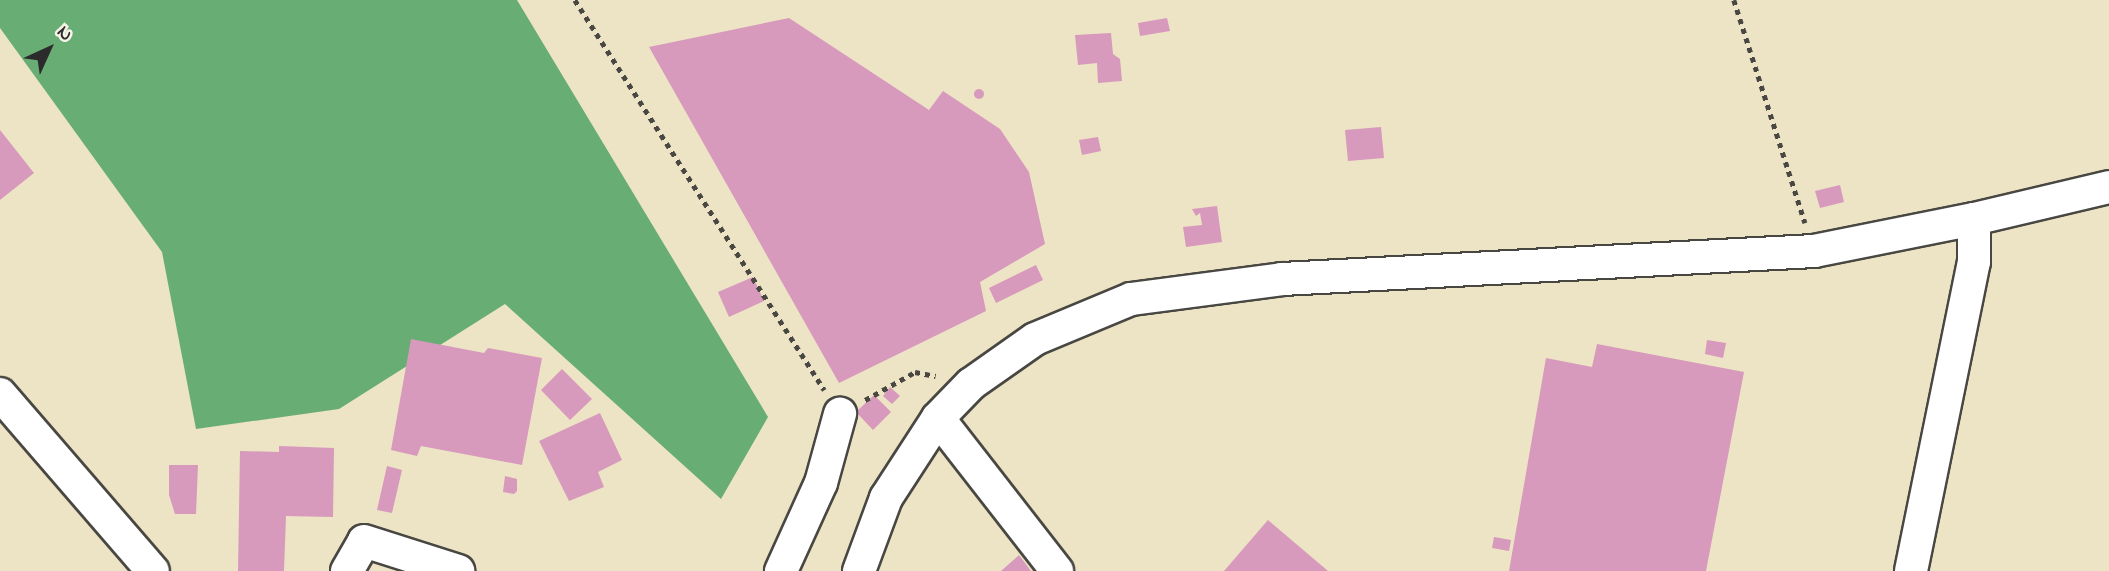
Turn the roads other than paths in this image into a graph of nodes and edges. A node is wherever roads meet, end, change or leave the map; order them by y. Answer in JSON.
{"nodes":[{"id":1,"x":2109,"y":187,"type":"edge"},
{"id":2,"x":1974,"y":219,"type":"junction"},
{"id":3,"x":0,"y":394,"type":"edge"},
{"id":4,"x":840,"y":414,"type":"road end"},
{"id":5,"x":938,"y":418,"type":"junction"},
{"id":6,"x":153,"y":571,"type":"edge"},
{"id":7,"x":346,"y":571,"type":"edge"},
{"id":8,"x":458,"y":571,"type":"edge"},
{"id":9,"x":781,"y":571,"type":"edge"},
{"id":10,"x":859,"y":571,"type":"edge"},
{"id":11,"x":1057,"y":571,"type":"edge"},
{"id":12,"x":1912,"y":571,"type":"edge"}],
"edges":[{"from":1,"to":2,"type":"street"},
{"from":2,"to":5,"type":"street"},
{"from":2,"to":12,"type":"street"},
{"from":3,"to":6,"type":"street"},
{"from":4,"to":9,"type":"street"},
{"from":5,"to":10,"type":"street"},
{"from":5,"to":11,"type":"street"},
{"from":7,"to":8,"type":"street"}]}
